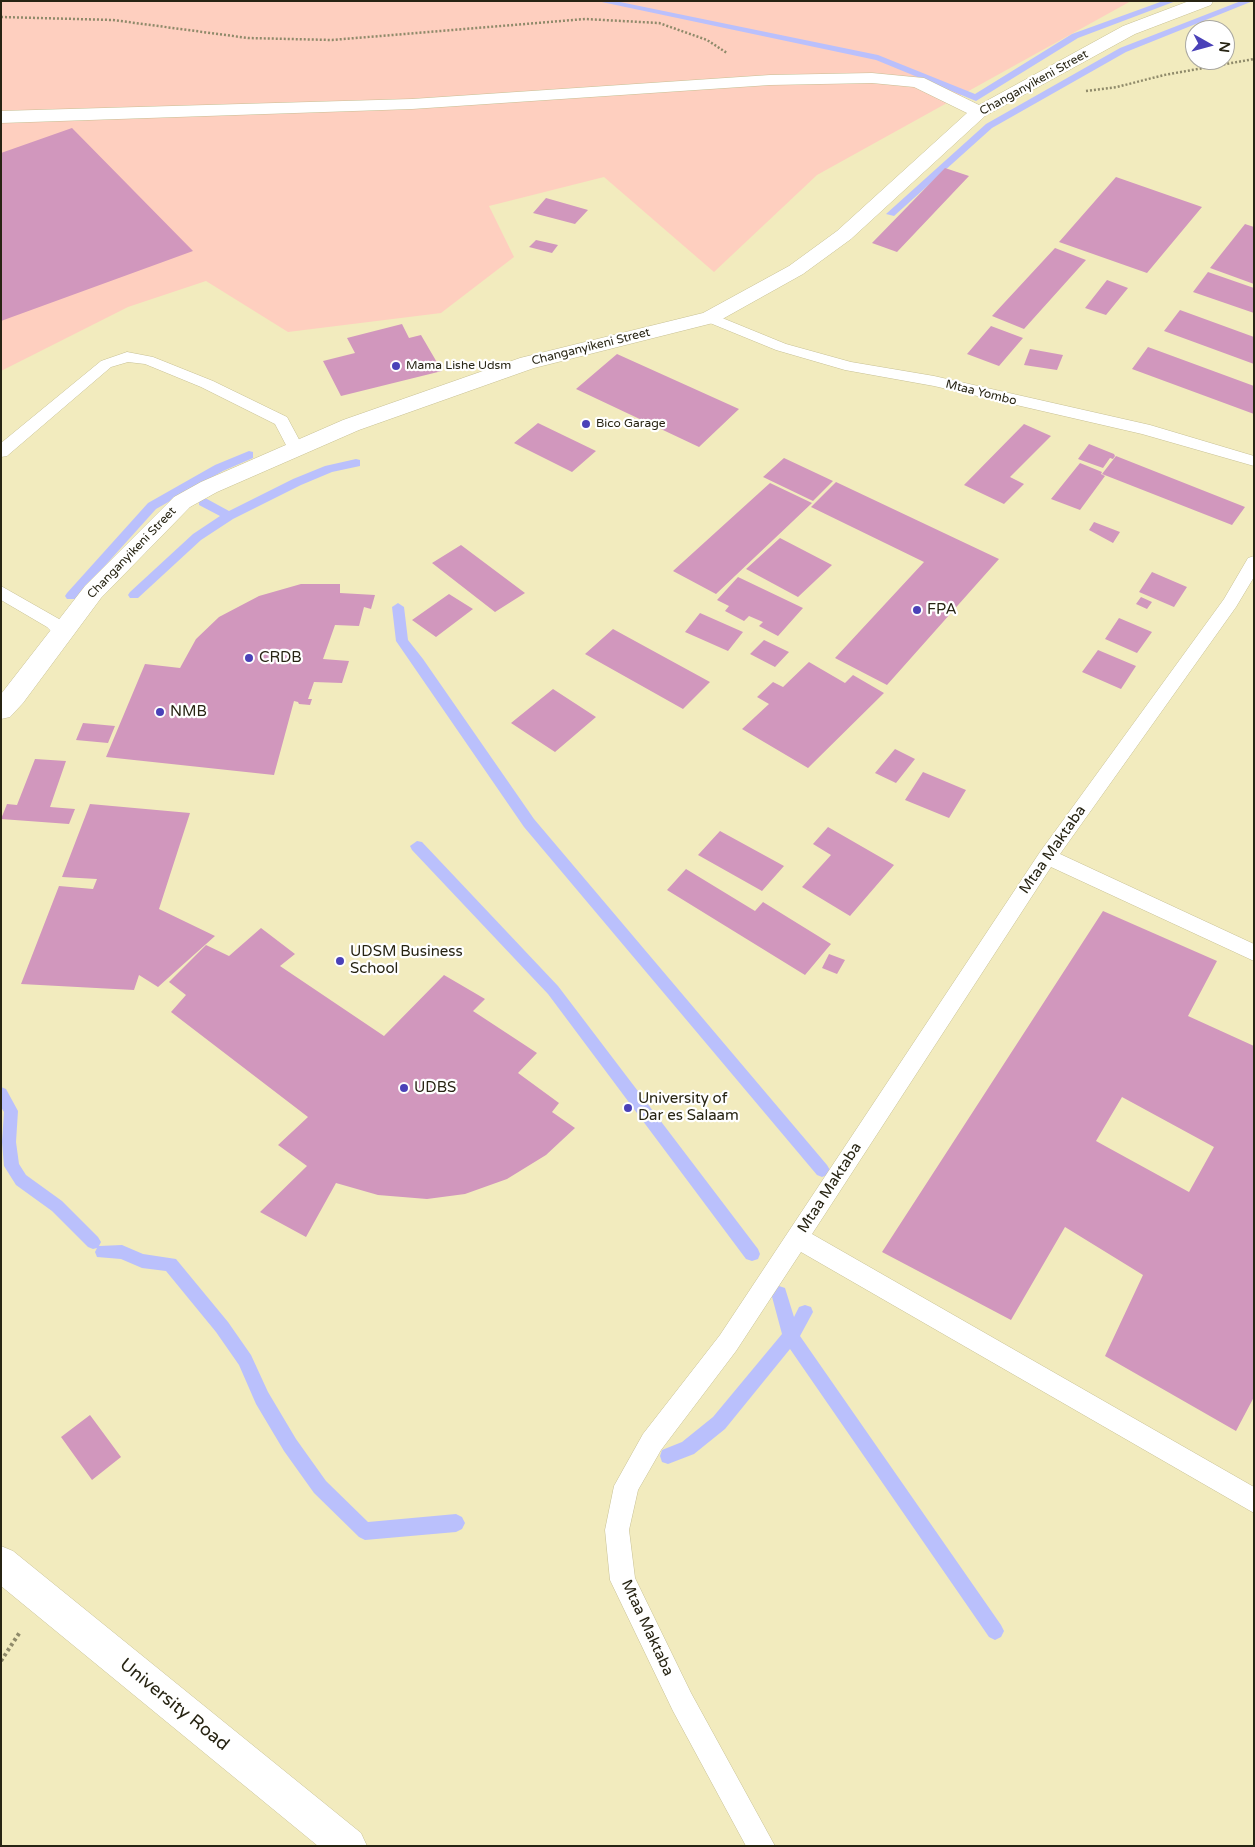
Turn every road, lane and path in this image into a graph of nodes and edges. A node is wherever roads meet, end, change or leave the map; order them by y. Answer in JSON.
{"nodes":[{"id":1,"x":1204,"y":1,"type":"edge"},
{"id":2,"x":1,"y":17,"type":"edge"},
{"id":3,"x":1254,"y":59,"type":"edge"},
{"id":4,"x":770,"y":80,"type":"junction"},
{"id":5,"x":1086,"y":90,"type":"dead end"},
{"id":6,"x":979,"y":112,"type":"junction"},
{"id":7,"x":1,"y":117,"type":"edge"},
{"id":8,"x":710,"y":318,"type":"junction"},
{"id":9,"x":293,"y":451,"type":"junction"},
{"id":10,"x":1,"y":452,"type":"edge"},
{"id":11,"x":1254,"y":461,"type":"edge"},
{"id":12,"x":1254,"y":562,"type":"edge"},
{"id":13,"x":1,"y":592,"type":"edge"},
{"id":14,"x":62,"y":632,"type":"junction"},
{"id":15,"x":1,"y":710,"type":"edge"},
{"id":16,"x":1047,"y":857,"type":"junction"},
{"id":17,"x":1254,"y":953,"type":"edge"},
{"id":18,"x":798,"y":1238,"type":"junction"},
{"id":19,"x":1254,"y":1501,"type":"edge"},
{"id":20,"x":1,"y":1563,"type":"edge"},
{"id":21,"x":348,"y":1846,"type":"edge"},
{"id":22,"x":761,"y":1846,"type":"edge"}],
"edges":[{"from":1,"to":6,"type":"street","name":"Changanyikeni Street"},
{"from":2,"to":4,"type":"path"},
{"from":3,"to":5,"type":"path"},
{"from":4,"to":6,"type":"street"},
{"from":4,"to":7,"type":"street"},
{"from":6,"to":8,"type":"street","name":"Changanyikeni Street"},
{"from":8,"to":9,"type":"street","name":"Changanyikeni Street"},
{"from":8,"to":11,"type":"lane","name":"Mtaa Yombo"},
{"from":9,"to":10,"type":"lane"},
{"from":9,"to":14,"type":"street","name":"Changanyikeni Street"},
{"from":12,"to":16,"type":"lane","name":"Mtaa Maktaba"},
{"from":13,"to":14,"type":"lane"},
{"from":14,"to":15,"type":"street","name":"Changanyikeni Street"},
{"from":16,"to":17,"type":"lane"},
{"from":16,"to":18,"type":"lane","name":"Mtaa Maktaba"},
{"from":18,"to":19,"type":"lane"},
{"from":18,"to":22,"type":"lane","name":"Mtaa Maktaba"},
{"from":20,"to":21,"type":"street","name":"University Road"}]}
